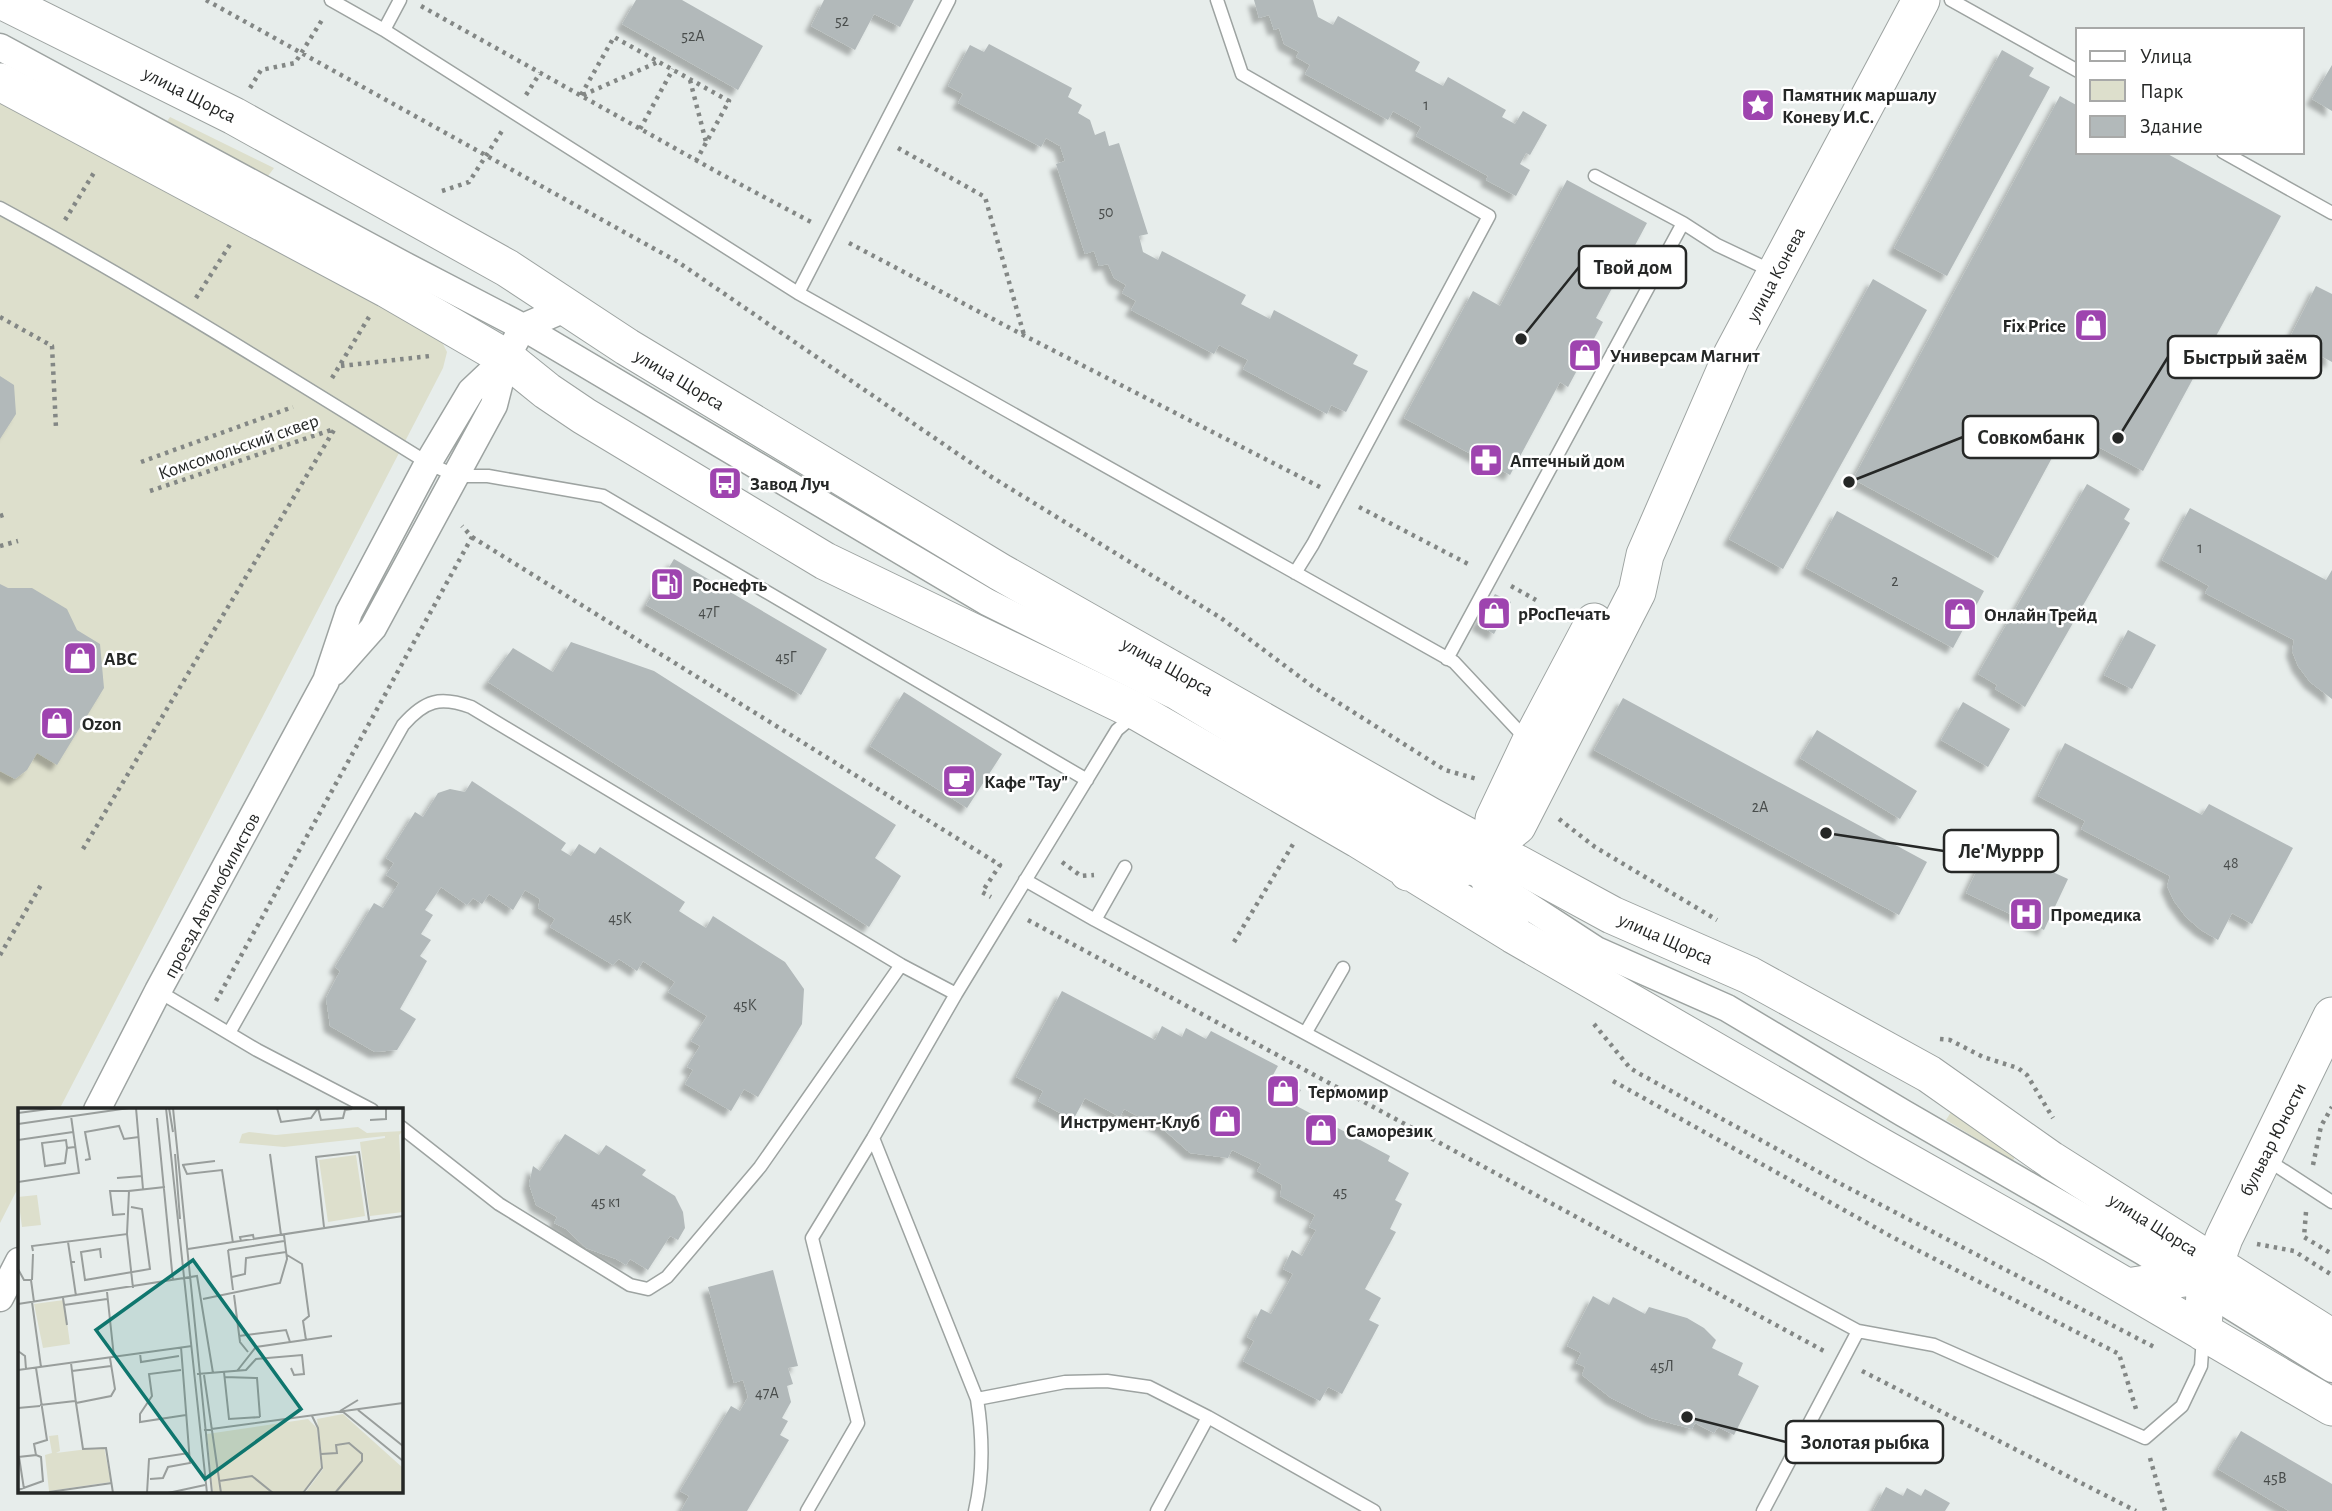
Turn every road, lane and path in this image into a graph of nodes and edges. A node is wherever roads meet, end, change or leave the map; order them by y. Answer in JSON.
{"nodes":[{"id":1,"x":1,"y":0,"type":"edge"},
{"id":2,"x":206,"y":0,"type":"edge"},
{"id":3,"x":400,"y":0,"type":"edge"},
{"id":4,"x":411,"y":0,"type":"edge"},
{"id":5,"x":949,"y":0,"type":"edge"},
{"id":6,"x":1217,"y":0,"type":"edge"},
{"id":7,"x":1921,"y":0,"type":"edge"},
{"id":8,"x":1951,"y":0,"type":"edge"},
{"id":9,"x":332,"y":1,"type":"edge"},
{"id":10,"x":384,"y":30,"type":"junction"},
{"id":11,"x":0,"y":47,"type":"edge"},
{"id":12,"x":302,"y":54,"type":"junction"},
{"id":13,"x":659,"y":62,"type":"junction"},
{"id":14,"x":295,"y":63,"type":"dead end"},
{"id":15,"x":673,"y":69,"type":"junction"},
{"id":16,"x":2076,"y":70,"type":"edge"},
{"id":17,"x":540,"y":73,"type":"junction"},
{"id":18,"x":690,"y":79,"type":"junction"},
{"id":19,"x":0,"y":82,"type":"edge"},
{"id":20,"x":581,"y":95,"type":"junction"},
{"id":21,"x":513,"y":113,"type":"junction"},
{"id":22,"x":640,"y":129,"type":"junction"},
{"id":23,"x":878,"y":138,"type":"junction"},
{"id":24,"x":706,"y":142,"type":"junction"},
{"id":25,"x":2227,"y":154,"type":"edge"},
{"id":26,"x":485,"y":156,"type":"junction"},
{"id":27,"x":696,"y":160,"type":"junction"},
{"id":28,"x":99,"y":164,"type":"dead end"},
{"id":29,"x":1595,"y":176,"type":"dead end"},
{"id":30,"x":0,"y":208,"type":"edge"},
{"id":31,"x":2332,"y":213,"type":"edge"},
{"id":32,"x":425,"y":223,"type":"junction"},
{"id":33,"x":1683,"y":223,"type":"junction"},
{"id":34,"x":830,"y":232,"type":"junction"},
{"id":35,"x":236,"y":236,"type":"dead end"},
{"id":36,"x":54,"y":237,"type":"junction"},
{"id":37,"x":507,"y":268,"type":"junction"},
{"id":38,"x":1776,"y":273,"type":"junction"},
{"id":39,"x":387,"y":289,"type":"junction"},
{"id":40,"x":798,"y":293,"type":"junction"},
{"id":41,"x":567,"y":307,"type":"junction"},
{"id":42,"x":185,"y":315,"type":"junction"},
{"id":43,"x":0,"y":317,"type":"edge"},
{"id":44,"x":1025,"y":336,"type":"junction"},
{"id":45,"x":514,"y":342,"type":"junction"},
{"id":46,"x":441,"y":354,"type":"dead end"},
{"id":47,"x":340,"y":366,"type":"junction"},
{"id":48,"x":321,"y":397,"type":"junction"},
{"id":49,"x":56,"y":428,"type":"dead end"},
{"id":50,"x":335,"y":429,"type":"junction"},
{"id":51,"x":142,"y":462,"type":"dead end"},
{"id":52,"x":428,"y":463,"type":"junction"},
{"id":53,"x":456,"y":476,"type":"junction"},
{"id":54,"x":488,"y":476,"type":"junction"},
{"id":55,"x":150,"y":491,"type":"dead end"},
{"id":56,"x":1339,"y":496,"type":"junction"},
{"id":57,"x":472,"y":537,"type":"junction"},
{"id":58,"x":18,"y":541,"type":"dead end"},
{"id":59,"x":0,"y":546,"type":"edge"},
{"id":60,"x":1645,"y":555,"type":"junction"},
{"id":61,"x":1295,"y":573,"type":"junction"},
{"id":62,"x":1493,"y":577,"type":"junction"},
{"id":63,"x":1536,"y":600,"type":"dead end"},
{"id":64,"x":1447,"y":659,"type":"junction"},
{"id":65,"x":326,"y":681,"type":"junction"},
{"id":66,"x":1138,"y":712,"type":"junction"},
{"id":67,"x":1530,"y":743,"type":"junction"},
{"id":68,"x":1087,"y":780,"type":"junction"},
{"id":69,"x":1430,"y":816,"type":"junction"},
{"id":70,"x":1501,"y":828,"type":"junction"},
{"id":71,"x":1298,"y":835,"type":"dead end"},
{"id":72,"x":83,"y":849,"type":"dead end"},
{"id":73,"x":1125,"y":867,"type":"dead end"},
{"id":74,"x":1408,"y":872,"type":"junction"},
{"id":75,"x":1025,"y":880,"type":"junction"},
{"id":76,"x":41,"y":886,"type":"dead end"},
{"id":77,"x":1007,"y":908,"type":"junction"},
{"id":78,"x":1095,"y":920,"type":"junction"},
{"id":79,"x":1719,"y":921,"type":"dead end"},
{"id":80,"x":1514,"y":935,"type":"junction"},
{"id":81,"x":1234,"y":942,"type":"dead end"},
{"id":82,"x":0,"y":955,"type":"edge"},
{"id":83,"x":901,"y":965,"type":"junction"},
{"id":84,"x":1343,"y":968,"type":"dead end"},
{"id":85,"x":158,"y":992,"type":"junction"},
{"id":86,"x":956,"y":994,"type":"junction"},
{"id":87,"x":2332,"y":1016,"type":"edge"},
{"id":88,"x":206,"y":1020,"type":"junction"},
{"id":89,"x":1306,"y":1032,"type":"junction"},
{"id":90,"x":229,"y":1033,"type":"junction"},
{"id":91,"x":1934,"y":1039,"type":"dead end"},
{"id":92,"x":1613,"y":1081,"type":"dead end"},
{"id":93,"x":98,"y":1108,"type":"edge"},
{"id":94,"x":368,"y":1108,"type":"edge"},
{"id":95,"x":2055,"y":1120,"type":"dead end"},
{"id":96,"x":402,"y":1128,"type":"edge"},
{"id":97,"x":873,"y":1138,"type":"junction"},
{"id":98,"x":2263,"y":1157,"type":"junction"},
{"id":99,"x":2332,"y":1202,"type":"edge"},
{"id":100,"x":2304,"y":1237,"type":"dead end"},
{"id":101,"x":2332,"y":1254,"type":"edge"},
{"id":102,"x":18,"y":1263,"type":"edge"},
{"id":103,"x":2207,"y":1267,"type":"junction"},
{"id":104,"x":2332,"y":1275,"type":"edge"},
{"id":105,"x":2127,"y":1287,"type":"junction"},
{"id":106,"x":0,"y":1298,"type":"edge"},
{"id":107,"x":1858,"y":1331,"type":"junction"},
{"id":108,"x":2203,"y":1332,"type":"junction"},
{"id":109,"x":2332,"y":1338,"type":"edge"},
{"id":110,"x":1842,"y":1361,"type":"junction"},
{"id":111,"x":2332,"y":1369,"type":"edge"},
{"id":112,"x":977,"y":1399,"type":"junction"},
{"id":113,"x":2332,"y":1407,"type":"edge"},
{"id":114,"x":1208,"y":1417,"type":"junction"},
{"id":115,"x":2145,"y":1438,"type":"junction"},
{"id":116,"x":807,"y":1511,"type":"edge"},
{"id":117,"x":975,"y":1511,"type":"edge"},
{"id":118,"x":1157,"y":1511,"type":"edge"},
{"id":119,"x":1374,"y":1511,"type":"edge"},
{"id":120,"x":1763,"y":1511,"type":"edge"},
{"id":121,"x":2136,"y":1511,"type":"edge"},
{"id":122,"x":2165,"y":1511,"type":"edge"}],
"edges":[{"from":1,"to":32,"type":"main road","name":"улица Щорса"},
{"from":2,"to":12,"type":"path"},
{"from":3,"to":10,"type":"lane"},
{"from":4,"to":17,"type":"path"},
{"from":5,"to":23,"type":"lane"},
{"from":6,"to":56,"type":"lane"},
{"from":7,"to":38,"type":"main road","name":"улица Конева"},
{"from":8,"to":16,"type":"lane"},
{"from":9,"to":10,"type":"lane"},
{"from":9,"to":12,"type":"path"},
{"from":10,"to":21,"type":"lane"},
{"from":11,"to":45,"type":"street","name":"улица Щорса"},
{"from":12,"to":14,"type":"path"},
{"from":12,"to":26,"type":"path"},
{"from":13,"to":15,"type":"path"},
{"from":13,"to":20,"type":"path"},
{"from":13,"to":20,"type":"path"},
{"from":15,"to":18,"type":"path"},
{"from":15,"to":22,"type":"path"},
{"from":17,"to":20,"type":"path"},
{"from":17,"to":21,"type":"path"},
{"from":18,"to":24,"type":"path"},
{"from":18,"to":24,"type":"path"},
{"from":19,"to":39,"type":"main road","name":"улица Щорса"},
{"from":20,"to":22,"type":"path"},
{"from":21,"to":26,"type":"path"},
{"from":21,"to":40,"type":"lane"},
{"from":22,"to":27,"type":"path"},
{"from":23,"to":34,"type":"lane"},
{"from":23,"to":44,"type":"path"},
{"from":24,"to":27,"type":"path"},
{"from":25,"to":31,"type":"lane"},
{"from":26,"to":32,"type":"path"},
{"from":26,"to":70,"type":"path"},
{"from":27,"to":34,"type":"path"},
{"from":28,"to":36,"type":"path"},
{"from":29,"to":33,"type":"lane"},
{"from":30,"to":36,"type":"lane"},
{"from":32,"to":37,"type":"main road","name":"улица Щорса"},
{"from":33,"to":38,"type":"lane"},
{"from":33,"to":62,"type":"lane"},
{"from":34,"to":40,"type":"lane"},
{"from":34,"to":44,"type":"path"},
{"from":35,"to":42,"type":"path"},
{"from":36,"to":42,"type":"lane"},
{"from":37,"to":41,"type":"main road","name":"улица Щорса"},
{"from":37,"to":45,"type":"street","name":"проезд Автомобилистов"},
{"from":38,"to":60,"type":"main road","name":"улица Конева"},
{"from":39,"to":45,"type":"main road","name":"улица Щорса"},
{"from":39,"to":47,"type":"path"},
{"from":40,"to":61,"type":"lane"},
{"from":41,"to":45,"type":"street","name":"проезд Автомобилистов"},
{"from":41,"to":69,"type":"main road","name":"улица Щорса"},
{"from":42,"to":48,"type":"lane"},
{"from":43,"to":49,"type":"path"},
{"from":44,"to":56,"type":"path"},
{"from":45,"to":52,"type":"street","name":"проезд Автомобилистов"},
{"from":45,"to":53,"type":"street","name":"проезд Автомобилистов"},
{"from":45,"to":66,"type":"main road","name":"улица Щорса"},
{"from":45,"to":70,"type":"street","name":"улица Щорса"},
{"from":46,"to":47,"type":"path"},
{"from":47,"to":48,"type":"path"},
{"from":48,"to":50,"type":"path"},
{"from":48,"to":51,"type":"path","name":"Комсомольский сквер"},
{"from":48,"to":52,"type":"lane"},
{"from":50,"to":55,"type":"path","name":"Комсомольский сквер"},
{"from":50,"to":72,"type":"path"},
{"from":52,"to":53,"type":"lane"},
{"from":52,"to":65,"type":"street","name":"проезд Автомобилистов"},
{"from":53,"to":54,"type":"lane"},
{"from":53,"to":65,"type":"street","name":"проезд Автомобилистов"},
{"from":54,"to":57,"type":"path"},
{"from":54,"to":68,"type":"lane"},
{"from":56,"to":61,"type":"lane"},
{"from":56,"to":62,"type":"path"},
{"from":57,"to":77,"type":"path"},
{"from":57,"to":88,"type":"path"},
{"from":58,"to":59,"type":"path"},
{"from":60,"to":67,"type":"main road","name":"улица Конева"},
{"from":60,"to":70,"type":"main road","name":"улица Конева"},
{"from":61,"to":64,"type":"lane"},
{"from":62,"to":63,"type":"path"},
{"from":62,"to":64,"type":"lane"},
{"from":64,"to":67,"type":"lane"},
{"from":65,"to":85,"type":"street","name":"проезд Автомобилистов"},
{"from":66,"to":68,"type":"lane"},
{"from":66,"to":74,"type":"main road","name":"улица Щорса"},
{"from":67,"to":70,"type":"main road","name":"улица Конева"},
{"from":68,"to":75,"type":"lane"},
{"from":69,"to":70,"type":"main road","name":"улица Щорса"},
{"from":69,"to":70,"type":"main road"},
{"from":70,"to":74,"type":"main road"},
{"from":70,"to":79,"type":"path"},
{"from":70,"to":80,"type":"main road"},
{"from":70,"to":103,"type":"main road","name":"улица Щорса"},
{"from":70,"to":103,"type":"street","name":"улица Щорса"},
{"from":71,"to":81,"type":"path"},
{"from":73,"to":78,"type":"lane"},
{"from":74,"to":80,"type":"main road","name":"улица Щорса"},
{"from":75,"to":77,"type":"lane"},
{"from":75,"to":78,"type":"lane"},
{"from":76,"to":82,"type":"path"},
{"from":77,"to":86,"type":"lane"},
{"from":77,"to":110,"type":"path"},
{"from":78,"to":89,"type":"lane"},
{"from":80,"to":105,"type":"main road","name":"улица Щорса"},
{"from":83,"to":86,"type":"lane"},
{"from":83,"to":90,"type":"lane"},
{"from":83,"to":96,"type":"lane"},
{"from":84,"to":89,"type":"lane"},
{"from":85,"to":88,"type":"lane"},
{"from":85,"to":93,"type":"street","name":"проезд Автомобилистов"},
{"from":86,"to":97,"type":"lane"},
{"from":87,"to":98,"type":"main road","name":"бульвар Юности"},
{"from":88,"to":90,"type":"lane"},
{"from":89,"to":107,"type":"lane"},
{"from":90,"to":94,"type":"lane"},
{"from":91,"to":95,"type":"path"},
{"from":92,"to":115,"type":"path"},
{"from":97,"to":112,"type":"lane"},
{"from":97,"to":116,"type":"lane"},
{"from":98,"to":99,"type":"lane"},
{"from":98,"to":103,"type":"main road","name":"бульвар Юности"},
{"from":100,"to":101,"type":"path"},
{"from":102,"to":106,"type":"street"},
{"from":103,"to":104,"type":"path"},
{"from":103,"to":105,"type":"main road"},
{"from":103,"to":108,"type":"main road"},
{"from":103,"to":109,"type":"main road","name":"улица Щорса"},
{"from":103,"to":111,"type":"street","name":"улица Щорса"},
{"from":105,"to":108,"type":"main road","name":"улица Щорса"},
{"from":107,"to":110,"type":"lane"},
{"from":107,"to":115,"type":"lane"},
{"from":108,"to":113,"type":"main road","name":"улица Щорса"},
{"from":108,"to":115,"type":"lane"},
{"from":110,"to":120,"type":"lane"},
{"from":110,"to":121,"type":"path"},
{"from":112,"to":114,"type":"lane"},
{"from":112,"to":117,"type":"lane"},
{"from":114,"to":118,"type":"lane"},
{"from":114,"to":119,"type":"lane"},
{"from":115,"to":122,"type":"path"}]}
